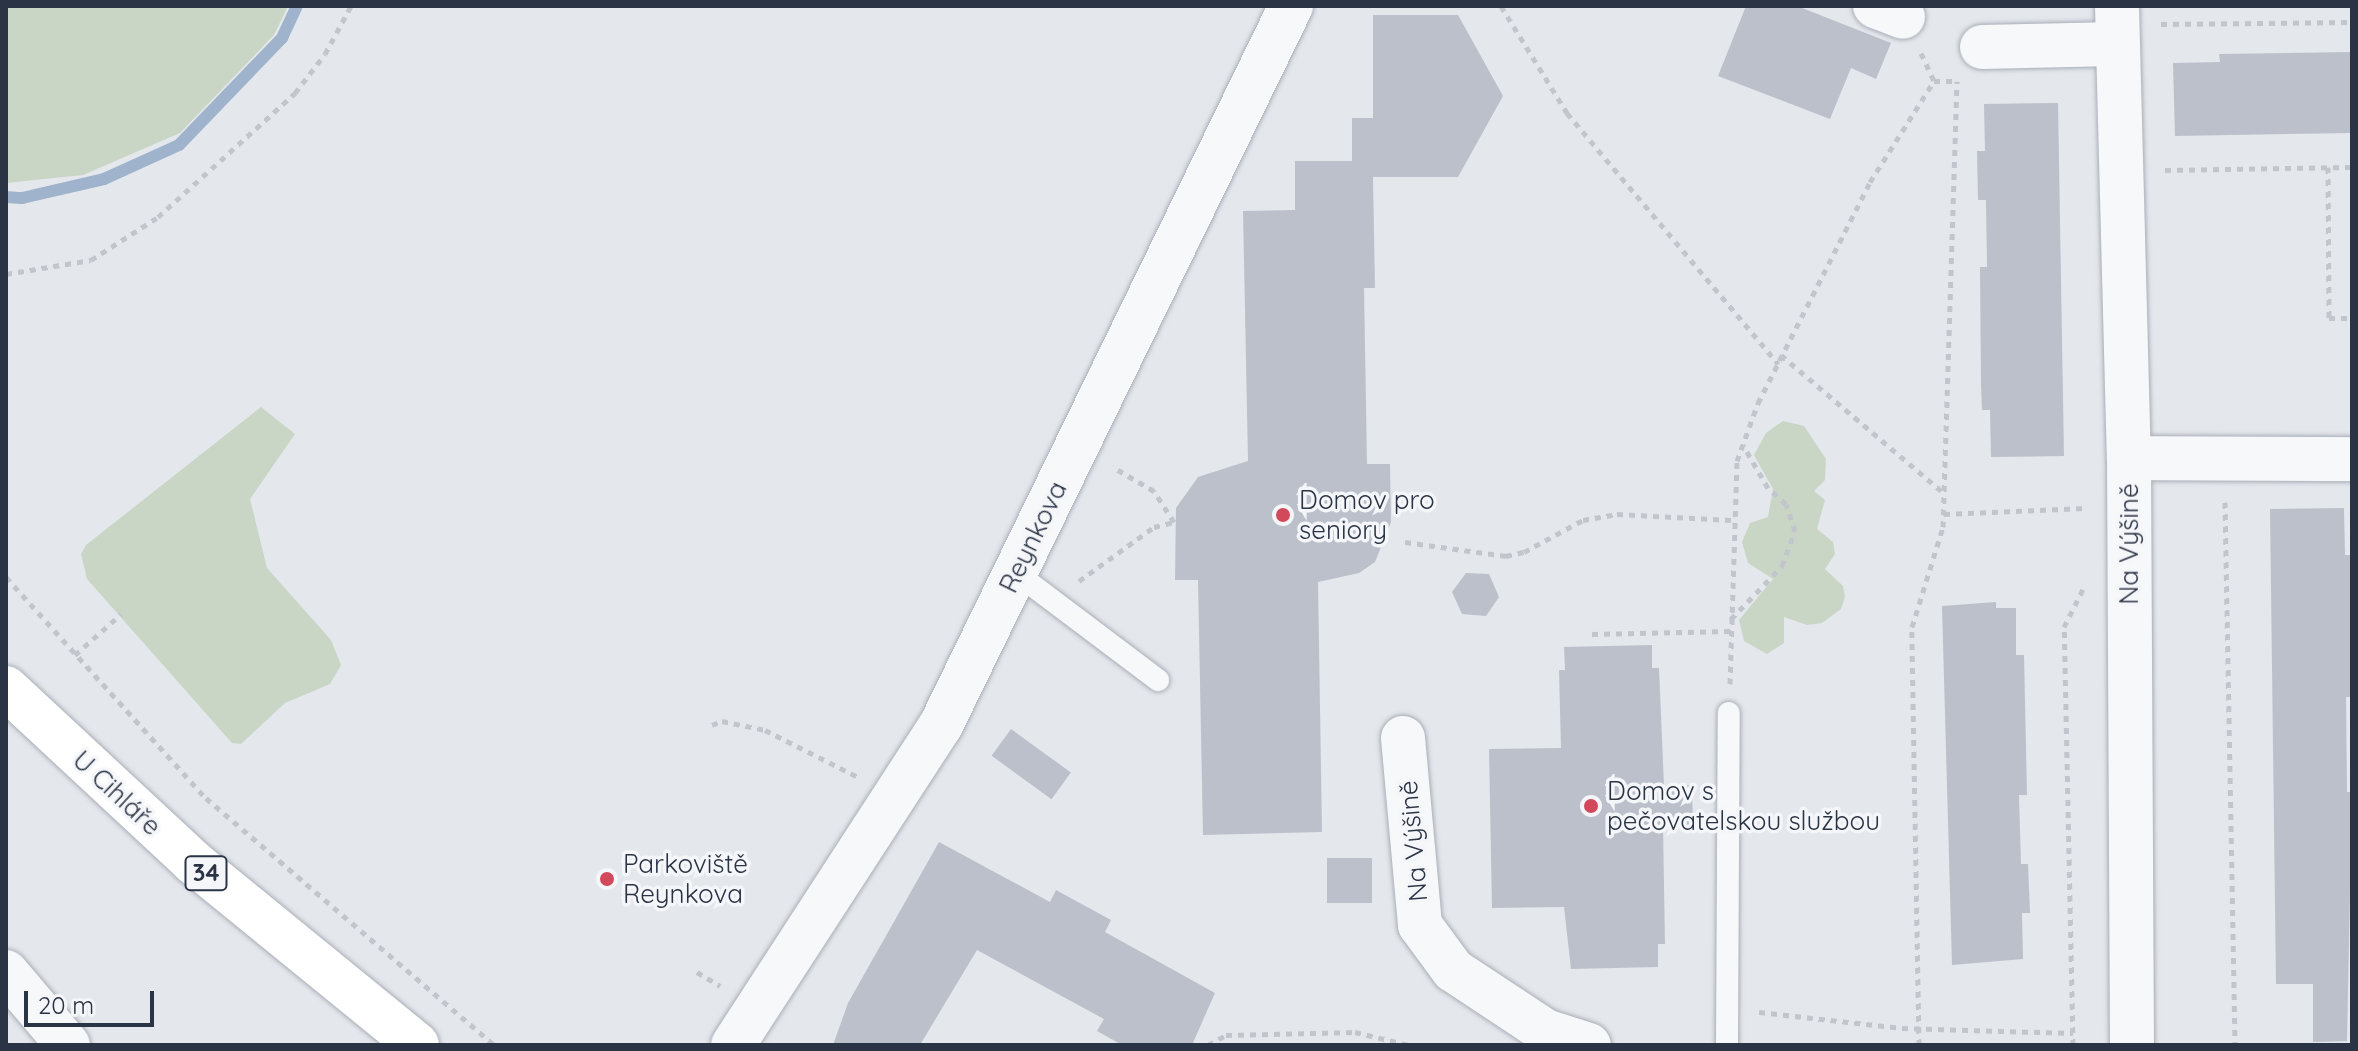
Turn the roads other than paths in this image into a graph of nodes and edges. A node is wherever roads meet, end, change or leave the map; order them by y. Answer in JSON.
{"nodes":[{"id":1,"x":1291,"y":6,"type":"edge"},
{"id":2,"x":2116,"y":25,"type":"edge"},
{"id":3,"x":1970,"y":69,"type":"road end"},
{"id":4,"x":2129,"y":458,"type":"junction"},
{"id":5,"x":2352,"y":459,"type":"edge"},
{"id":6,"x":1016,"y":573,"type":"junction"},
{"id":7,"x":1158,"y":680,"type":"dead end"},
{"id":8,"x":6,"y":688,"type":"edge"},
{"id":9,"x":1729,"y":713,"type":"road end"},
{"id":10,"x":1403,"y":738,"type":"dead end"},
{"id":11,"x":6,"y":972,"type":"edge"},
{"id":12,"x":68,"y":1045,"type":"edge"},
{"id":13,"x":417,"y":1045,"type":"edge"},
{"id":14,"x":733,"y":1045,"type":"edge"},
{"id":15,"x":1589,"y":1045,"type":"edge"},
{"id":16,"x":1727,"y":1045,"type":"edge"},
{"id":17,"x":2132,"y":1045,"type":"edge"}],
"edges":[{"from":1,"to":6,"type":"street","name":"Reynkova"},
{"from":2,"to":3,"type":"street"},
{"from":2,"to":4,"type":"street","name":"Na Výšině"},
{"from":4,"to":5,"type":"street"},
{"from":4,"to":17,"type":"street","name":"Na Výšině"},
{"from":6,"to":7,"type":"lane"},
{"from":6,"to":14,"type":"street","name":"Reynkova"},
{"from":8,"to":13,"type":"main road","name":"U Cihláře","number":"34"},
{"from":9,"to":16,"type":"lane"},
{"from":10,"to":15,"type":"street","name":"Na Výšině"},
{"from":11,"to":12,"type":"street"}]}
